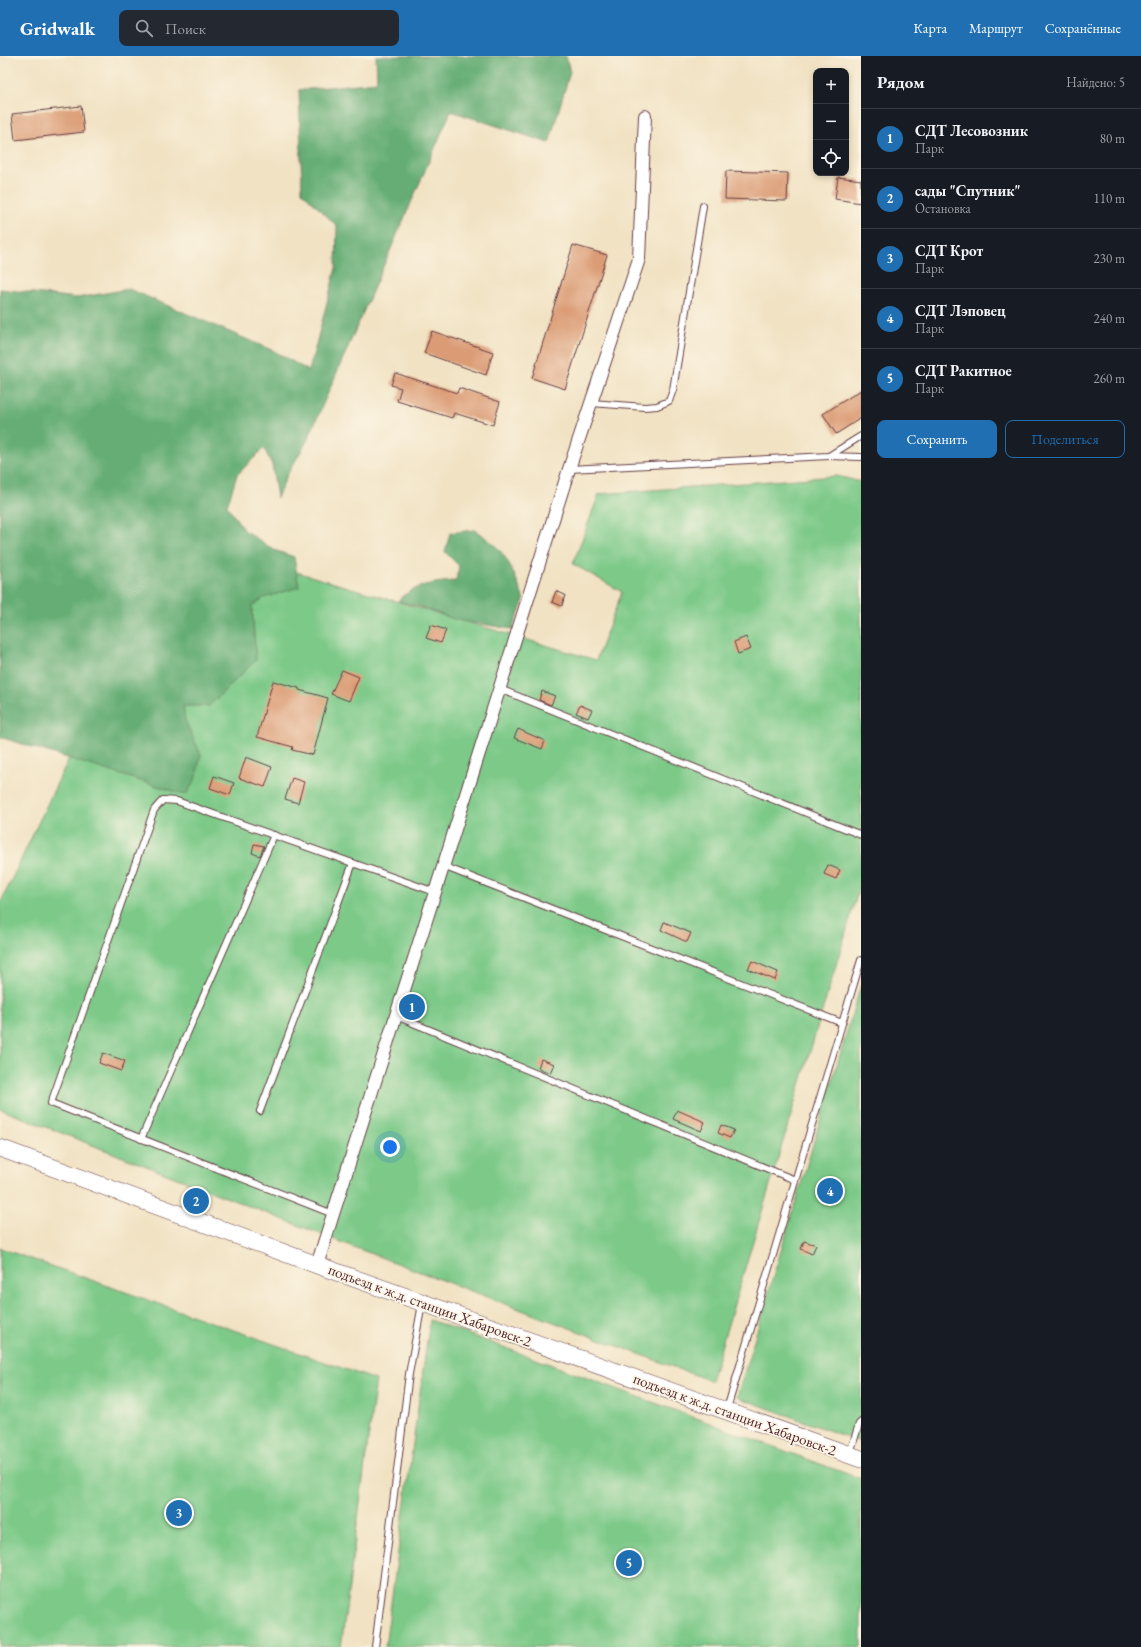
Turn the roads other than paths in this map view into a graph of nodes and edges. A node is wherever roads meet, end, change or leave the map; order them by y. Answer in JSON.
{"nodes":[{"id":1,"x":646,"y":116,"type":"dead end"},
{"id":2,"x":703,"y":206,"type":"dead end"},
{"id":3,"x":591,"y":403,"type":"junction"},
{"id":4,"x":861,"y":436,"type":"edge"},
{"id":5,"x":829,"y":456,"type":"junction"},
{"id":6,"x":861,"y":457,"type":"edge"},
{"id":7,"x":569,"y":469,"type":"junction"},
{"id":8,"x":500,"y":689,"type":"junction"},
{"id":9,"x":274,"y":835,"type":"junction"},
{"id":10,"x":861,"y":835,"type":"edge"},
{"id":11,"x":353,"y":863,"type":"junction"},
{"id":12,"x":443,"y":866,"type":"junction"},
{"id":13,"x":435,"y":892,"type":"junction"},
{"id":14,"x":861,"y":960,"type":"edge"},
{"id":15,"x":396,"y":1016,"type":"junction"},
{"id":16,"x":842,"y":1023,"type":"junction"},
{"id":17,"x":260,"y":1110,"type":"dead end"},
{"id":18,"x":141,"y":1139,"type":"junction"},
{"id":19,"x":0,"y":1148,"type":"edge"},
{"id":20,"x":795,"y":1180,"type":"junction"},
{"id":21,"x":333,"y":1214,"type":"junction"},
{"id":22,"x":317,"y":1264,"type":"junction"},
{"id":23,"x":422,"y":1302,"type":"junction"},
{"id":24,"x":726,"y":1410,"type":"junction"},
{"id":25,"x":861,"y":1422,"type":"edge"},
{"id":26,"x":856,"y":1457,"type":"edge"},
{"id":27,"x":375,"y":1647,"type":"edge"}],
"edges":[{"from":1,"to":3,"type":"street"},
{"from":2,"to":3,"type":"lane"},
{"from":3,"to":7,"type":"street"},
{"from":4,"to":5,"type":"lane"},
{"from":5,"to":6,"type":"lane"},
{"from":5,"to":7,"type":"lane"},
{"from":7,"to":8,"type":"street"},
{"from":8,"to":10,"type":"lane"},
{"from":8,"to":12,"type":"street"},
{"from":9,"to":11,"type":"lane"},
{"from":9,"to":18,"type":"lane"},
{"from":9,"to":18,"type":"lane"},
{"from":11,"to":13,"type":"lane"},
{"from":11,"to":17,"type":"lane"},
{"from":12,"to":13,"type":"street"},
{"from":12,"to":16,"type":"lane"},
{"from":13,"to":15,"type":"street"},
{"from":14,"to":16,"type":"lane"},
{"from":15,"to":20,"type":"lane"},
{"from":15,"to":21,"type":"street"},
{"from":16,"to":20,"type":"lane"},
{"from":18,"to":21,"type":"lane"},
{"from":19,"to":22,"type":"street","name":"подъезд к ж.д. станции Хабаровск-2"},
{"from":20,"to":24,"type":"lane"},
{"from":21,"to":22,"type":"street"},
{"from":22,"to":23,"type":"street","name":"подъезд к ж.д. станции Хабаровск-2"},
{"from":23,"to":24,"type":"street","name":"подъезд к ж.д. станции Хабаровск-2"},
{"from":23,"to":27,"type":"lane"},
{"from":24,"to":26,"type":"street","name":"подъезд к ж.д. станции Хабаровск-2"},
{"from":25,"to":26,"type":"lane"}]}
